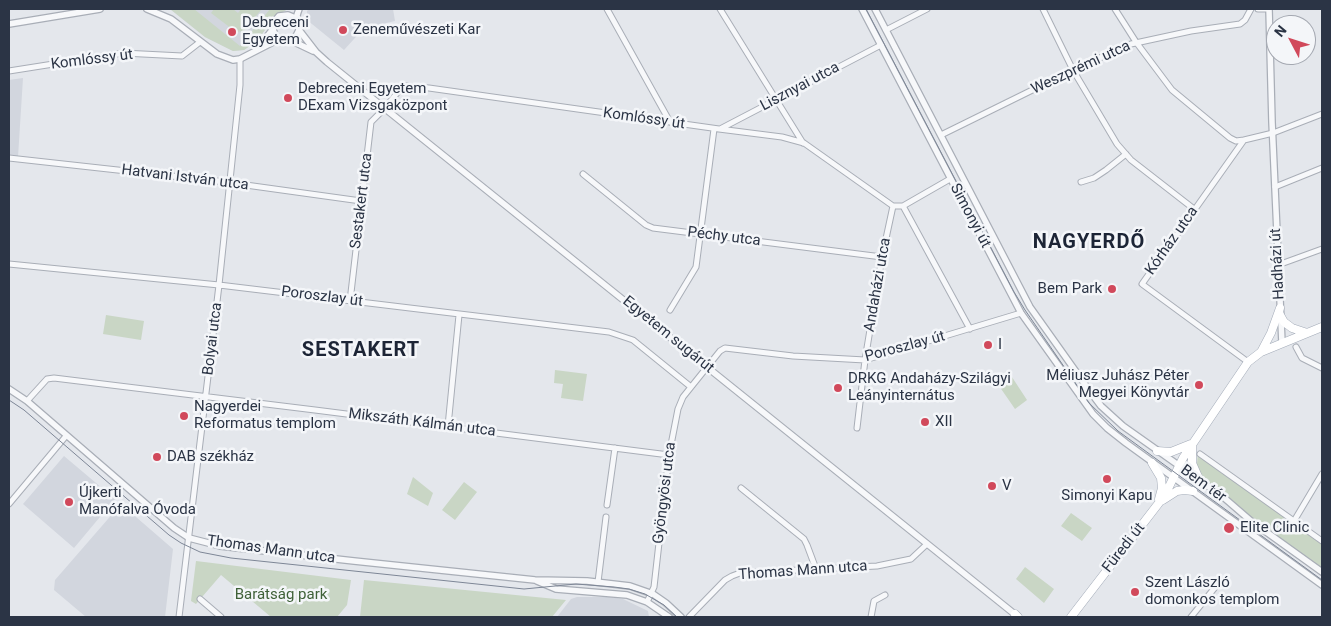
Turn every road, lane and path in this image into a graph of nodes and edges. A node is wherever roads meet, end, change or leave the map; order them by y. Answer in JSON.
{"nodes":[{"id":1,"x":100,"y":9,"type":"edge"},
{"id":2,"x":147,"y":9,"type":"edge"},
{"id":3,"x":291,"y":9,"type":"edge"},
{"id":4,"x":298,"y":9,"type":"edge"},
{"id":5,"x":606,"y":9,"type":"edge"},
{"id":6,"x":720,"y":9,"type":"edge"},
{"id":7,"x":862,"y":9,"type":"edge"},
{"id":8,"x":875,"y":9,"type":"edge"},
{"id":9,"x":926,"y":9,"type":"edge"},
{"id":10,"x":1043,"y":9,"type":"edge"},
{"id":11,"x":1115,"y":9,"type":"edge"},
{"id":12,"x":1251,"y":9,"type":"edge"},
{"id":13,"x":1258,"y":9,"type":"edge"},
{"id":14,"x":1268,"y":9,"type":"edge"},
{"id":15,"x":84,"y":10,"type":"edge"},
{"id":16,"x":285,"y":14,"type":"junction"},
{"id":17,"x":297,"y":21,"type":"junction"},
{"id":18,"x":9,"y":24,"type":"edge"},
{"id":19,"x":273,"y":29,"type":"junction"},
{"id":20,"x":298,"y":30,"type":"junction"},
{"id":21,"x":886,"y":30,"type":"junction"},
{"id":22,"x":279,"y":39,"type":"junction"},
{"id":23,"x":290,"y":40,"type":"junction"},
{"id":24,"x":200,"y":42,"type":"junction"},
{"id":25,"x":1136,"y":42,"type":"junction"},
{"id":26,"x":881,"y":45,"type":"junction"},
{"id":27,"x":256,"y":50,"type":"junction"},
{"id":28,"x":316,"y":52,"type":"junction"},
{"id":29,"x":240,"y":59,"type":"junction"},
{"id":30,"x":1073,"y":70,"type":"junction"},
{"id":31,"x":9,"y":71,"type":"edge"},
{"id":32,"x":776,"y":100,"type":"junction"},
{"id":33,"x":386,"y":108,"type":"junction"},
{"id":34,"x":1322,"y":114,"type":"edge"},
{"id":35,"x":670,"y":122,"type":"junction"},
{"id":36,"x":716,"y":129,"type":"junction"},
{"id":37,"x":1272,"y":133,"type":"junction"},
{"id":38,"x":941,"y":135,"type":"junction"},
{"id":39,"x":1244,"y":140,"type":"junction"},
{"id":40,"x":804,"y":143,"type":"junction"},
{"id":41,"x":1126,"y":154,"type":"junction"},
{"id":42,"x":9,"y":158,"type":"edge"},
{"id":43,"x":1322,"y":168,"type":"edge"},
{"id":44,"x":583,"y":174,"type":"dead end"},
{"id":45,"x":950,"y":179,"type":"junction"},
{"id":46,"x":1080,"y":182,"type":"dead end"},
{"id":47,"x":229,"y":183,"type":"junction"},
{"id":48,"x":1275,"y":187,"type":"junction"},
{"id":49,"x":361,"y":201,"type":"junction"},
{"id":50,"x":893,"y":206,"type":"junction"},
{"id":51,"x":903,"y":206,"type":"junction"},
{"id":52,"x":1194,"y":209,"type":"junction"},
{"id":53,"x":700,"y":233,"type":"junction"},
{"id":54,"x":1322,"y":249,"type":"edge"},
{"id":55,"x":882,"y":257,"type":"junction"},
{"id":56,"x":9,"y":264,"type":"edge"},
{"id":57,"x":1278,"y":265,"type":"junction"},
{"id":58,"x":219,"y":285,"type":"junction"},
{"id":59,"x":350,"y":301,"type":"junction"},
{"id":60,"x":670,"y":310,"type":"dead end"},
{"id":61,"x":1021,"y":312,"type":"junction"},
{"id":62,"x":1280,"y":312,"type":"junction"},
{"id":63,"x":459,"y":315,"type":"junction"},
{"id":64,"x":1322,"y":327,"type":"edge"},
{"id":65,"x":970,"y":329,"type":"junction"},
{"id":66,"x":1307,"y":333,"type":"junction"},
{"id":67,"x":1282,"y":343,"type":"junction"},
{"id":68,"x":1296,"y":347,"type":"dead end"},
{"id":69,"x":726,"y":348,"type":"joint"},
{"id":70,"x":1261,"y":352,"type":"junction"},
{"id":71,"x":865,"y":360,"type":"junction"},
{"id":72,"x":1248,"y":362,"type":"junction"},
{"id":73,"x":707,"y":367,"type":"junction"},
{"id":74,"x":1322,"y":368,"type":"edge"},
{"id":75,"x":691,"y":387,"type":"junction"},
{"id":76,"x":9,"y":389,"type":"edge"},
{"id":77,"x":1089,"y":390,"type":"joint"},
{"id":78,"x":206,"y":397,"type":"junction"},
{"id":79,"x":27,"y":401,"type":"junction"},
{"id":80,"x":1093,"y":414,"type":"joint"},
{"id":81,"x":448,"y":426,"type":"junction"},
{"id":82,"x":857,"y":428,"type":"dead end"},
{"id":83,"x":66,"y":436,"type":"junction"},
{"id":84,"x":1193,"y":443,"type":"junction"},
{"id":85,"x":615,"y":448,"type":"junction"},
{"id":86,"x":1158,"y":451,"type":"junction"},
{"id":87,"x":1200,"y":454,"type":"dead end"},
{"id":88,"x":669,"y":455,"type":"junction"},
{"id":89,"x":1152,"y":463,"type":"junction"},
{"id":90,"x":1180,"y":466,"type":"junction"},
{"id":91,"x":1322,"y":474,"type":"edge"},
{"id":92,"x":1174,"y":478,"type":"junction"},
{"id":93,"x":1200,"y":481,"type":"junction"},
{"id":94,"x":741,"y":488,"type":"dead end"},
{"id":95,"x":1192,"y":491,"type":"junction"},
{"id":96,"x":9,"y":504,"type":"edge"},
{"id":97,"x":607,"y":505,"type":"dead end"},
{"id":98,"x":1156,"y":506,"type":"junction"},
{"id":99,"x":606,"y":517,"type":"dead end"},
{"id":100,"x":1294,"y":521,"type":"junction"},
{"id":101,"x":189,"y":538,"type":"junction"},
{"id":102,"x":1322,"y":541,"type":"edge"},
{"id":103,"x":927,"y":544,"type":"junction"},
{"id":104,"x":816,"y":569,"type":"junction"},
{"id":105,"x":1322,"y":572,"type":"edge"},
{"id":106,"x":535,"y":580,"type":"junction"},
{"id":107,"x":1221,"y":580,"type":"dead end"},
{"id":108,"x":598,"y":582,"type":"junction"},
{"id":109,"x":1322,"y":585,"type":"edge"},
{"id":110,"x":652,"y":594,"type":"junction"},
{"id":111,"x":885,"y":595,"type":"dead end"},
{"id":112,"x":200,"y":599,"type":"dead end"},
{"id":113,"x":647,"y":602,"type":"junction"},
{"id":114,"x":1017,"y":616,"type":"edge"},
{"id":115,"x":179,"y":617,"type":"edge"},
{"id":116,"x":221,"y":617,"type":"edge"},
{"id":117,"x":669,"y":617,"type":"edge"},
{"id":118,"x":681,"y":617,"type":"edge"},
{"id":119,"x":689,"y":617,"type":"edge"},
{"id":120,"x":871,"y":617,"type":"edge"},
{"id":121,"x":1071,"y":617,"type":"edge"},
{"id":122,"x":1191,"y":617,"type":"edge"}],
"edges":[{"from":1,"to":15,"type":"street"},
{"from":2,"to":24,"type":"street"},
{"from":3,"to":16,"type":"street"},
{"from":4,"to":17,"type":"street"},
{"from":5,"to":35,"type":"street"},
{"from":6,"to":32,"type":"street"},
{"from":7,"to":26,"type":"street","name":"Simonyi út"},
{"from":8,"to":21,"type":"street","name":"Simonyi út"},
{"from":9,"to":21,"type":"street"},
{"from":10,"to":30,"type":"street"},
{"from":11,"to":25,"type":"street"},
{"from":12,"to":25,"type":"street","name":"Weszprémi utca"},
{"from":13,"to":14,"type":"street"},
{"from":14,"to":37,"type":"street","name":"Hadházi út"},
{"from":15,"to":18,"type":"street"},
{"from":16,"to":17,"type":"street"},
{"from":16,"to":19,"type":"street"},
{"from":17,"to":20,"type":"street"},
{"from":19,"to":22,"type":"street"},
{"from":19,"to":27,"type":"street"},
{"from":20,"to":23,"type":"street"},
{"from":20,"to":28,"type":"street","name":"Egyetem sugárút"},
{"from":21,"to":38,"type":"street","name":"Simonyi út"},
{"from":22,"to":23,"type":"street"},
{"from":22,"to":27,"type":"street"},
{"from":23,"to":28,"type":"street","name":"Egyetem sugárút"},
{"from":24,"to":29,"type":"street"},
{"from":24,"to":31,"type":"street","name":"Komlóssy út"},
{"from":25,"to":30,"type":"street","name":"Weszprémi utca"},
{"from":25,"to":39,"type":"street"},
{"from":26,"to":32,"type":"street","name":"Lisznyai utca"},
{"from":26,"to":45,"type":"street","name":"Simonyi út"},
{"from":27,"to":29,"type":"street"},
{"from":28,"to":33,"type":"street","name":"Egyetem sugárút"},
{"from":29,"to":47,"type":"street","name":"Bolyai utca"},
{"from":30,"to":38,"type":"street","name":"Weszprémi utca"},
{"from":30,"to":41,"type":"street"},
{"from":32,"to":36,"type":"street","name":"Lisznyai utca"},
{"from":32,"to":40,"type":"street"},
{"from":33,"to":35,"type":"street","name":"Komlóssy út"},
{"from":33,"to":49,"type":"street","name":"Sestakert utca"},
{"from":33,"to":73,"type":"street","name":"Egyetem sugárút"},
{"from":34,"to":37,"type":"street"},
{"from":35,"to":36,"type":"street","name":"Komlóssy út"},
{"from":36,"to":40,"type":"street","name":"Komlóssy út"},
{"from":36,"to":53,"type":"street"},
{"from":37,"to":39,"type":"street"},
{"from":37,"to":48,"type":"street","name":"Hadházi út"},
{"from":38,"to":77,"type":"street","name":"Simonyi út"},
{"from":39,"to":52,"type":"street","name":"Kórház utca"},
{"from":40,"to":50,"type":"street","name":"Komlóssy út"},
{"from":41,"to":46,"type":"street"},
{"from":41,"to":52,"type":"street"},
{"from":42,"to":47,"type":"street","name":"Hatvani István utca"},
{"from":43,"to":48,"type":"street"},
{"from":44,"to":53,"type":"street","name":"Péchy utca"},
{"from":45,"to":51,"type":"street"},
{"from":45,"to":61,"type":"street","name":"Simonyi út"},
{"from":47,"to":49,"type":"street","name":"Hatvani István utca"},
{"from":47,"to":58,"type":"street","name":"Bolyai utca"},
{"from":48,"to":57,"type":"street","name":"Hadházi út"},
{"from":49,"to":59,"type":"street","name":"Sestakert utca"},
{"from":50,"to":51,"type":"street"},
{"from":50,"to":55,"type":"street","name":"Andaházi utca"},
{"from":51,"to":65,"type":"street"},
{"from":52,"to":72,"type":"street","name":"Kórház utca"},
{"from":53,"to":55,"type":"street","name":"Péchy utca"},
{"from":53,"to":60,"type":"street"},
{"from":54,"to":57,"type":"street"},
{"from":55,"to":71,"type":"street","name":"Andaházi utca"},
{"from":56,"to":58,"type":"street","name":"Poroszlay út"},
{"from":57,"to":62,"type":"street","name":"Hadházi út"},
{"from":58,"to":59,"type":"street","name":"Poroszlay út"},
{"from":58,"to":78,"type":"street","name":"Bolyai utca"},
{"from":59,"to":63,"type":"street","name":"Poroszlay út"},
{"from":61,"to":65,"type":"street","name":"Poroszlay út"},
{"from":61,"to":80,"type":"street","name":"Simonyi út"},
{"from":62,"to":66,"type":"main road"},
{"from":62,"to":67,"type":"street","name":"Hadházi út"},
{"from":62,"to":70,"type":"main road"},
{"from":63,"to":75,"type":"street","name":"Poroszlay út"},
{"from":63,"to":81,"type":"street"},
{"from":64,"to":66,"type":"main road"},
{"from":65,"to":71,"type":"street","name":"Poroszlay út"},
{"from":66,"to":67,"type":"main road"},
{"from":67,"to":70,"type":"main road"},
{"from":68,"to":74,"type":"street"},
{"from":69,"to":71,"type":"street","name":"Poroszlay út"},
{"from":69,"to":73,"type":"street","name":"Gyöngyösi utca"},
{"from":70,"to":72,"type":"main road"},
{"from":71,"to":82,"type":"street","name":"Andaházi utca"},
{"from":72,"to":84,"type":"main road"},
{"from":73,"to":75,"type":"street","name":"Gyöngyösi utca"},
{"from":73,"to":103,"type":"street","name":"Egyetem sugárút"},
{"from":75,"to":88,"type":"street","name":"Gyöngyösi utca"},
{"from":76,"to":79,"type":"street"},
{"from":77,"to":86,"type":"street","name":"Bem tér"},
{"from":78,"to":79,"type":"street","name":"Mikszáth Kálmán utca"},
{"from":78,"to":81,"type":"street","name":"Mikszáth Kálmán utca"},
{"from":78,"to":101,"type":"street","name":"Bolyai utca"},
{"from":79,"to":83,"type":"street","name":"Thomas Mann utca"},
{"from":80,"to":89,"type":"street","name":"Bem tér"},
{"from":81,"to":85,"type":"street","name":"Mikszáth Kálmán utca"},
{"from":83,"to":96,"type":"street"},
{"from":83,"to":101,"type":"street","name":"Thomas Mann utca"},
{"from":84,"to":86,"type":"main road"},
{"from":84,"to":90,"type":"main road"},
{"from":84,"to":93,"type":"main road"},
{"from":85,"to":88,"type":"street","name":"Mikszáth Kálmán utca"},
{"from":85,"to":97,"type":"street"},
{"from":86,"to":90,"type":"street","name":"Bem tér"},
{"from":87,"to":100,"type":"street","name":"Bem tér"},
{"from":88,"to":110,"type":"street","name":"Gyöngyösi utca"},
{"from":89,"to":92,"type":"street","name":"Bem tér"},
{"from":89,"to":98,"type":"main road"},
{"from":90,"to":92,"type":"main road"},
{"from":90,"to":93,"type":"street","name":"Bem tér"},
{"from":91,"to":100,"type":"street"},
{"from":92,"to":95,"type":"street","name":"Bem tér"},
{"from":92,"to":98,"type":"main road","name":"Füredi út"},
{"from":93,"to":105,"type":"street","name":"Bem tér"},
{"from":94,"to":104,"type":"street"},
{"from":95,"to":98,"type":"main road"},
{"from":95,"to":109,"type":"street","name":"Bem tér"},
{"from":98,"to":121,"type":"main road","name":"Füredi út"},
{"from":99,"to":108,"type":"street"},
{"from":100,"to":102,"type":"street","name":"Bem tér"},
{"from":101,"to":106,"type":"street","name":"Thomas Mann utca"},
{"from":101,"to":115,"type":"street","name":"Bolyai utca"},
{"from":103,"to":104,"type":"street","name":"Thomas Mann utca"},
{"from":103,"to":114,"type":"street","name":"Egyetem sugárút"},
{"from":104,"to":119,"type":"street","name":"Thomas Mann utca"},
{"from":106,"to":108,"type":"street","name":"Thomas Mann utca"},
{"from":106,"to":113,"type":"street","name":"Thomas Mann utca"},
{"from":107,"to":122,"type":"street"},
{"from":108,"to":110,"type":"street","name":"Thomas Mann utca"},
{"from":110,"to":113,"type":"street","name":"Gyöngyösi utca"},
{"from":110,"to":118,"type":"street","name":"Thomas Mann utca"},
{"from":111,"to":120,"type":"street"},
{"from":112,"to":116,"type":"street"},
{"from":113,"to":117,"type":"street","name":"Thomas Mann utca"}]}
